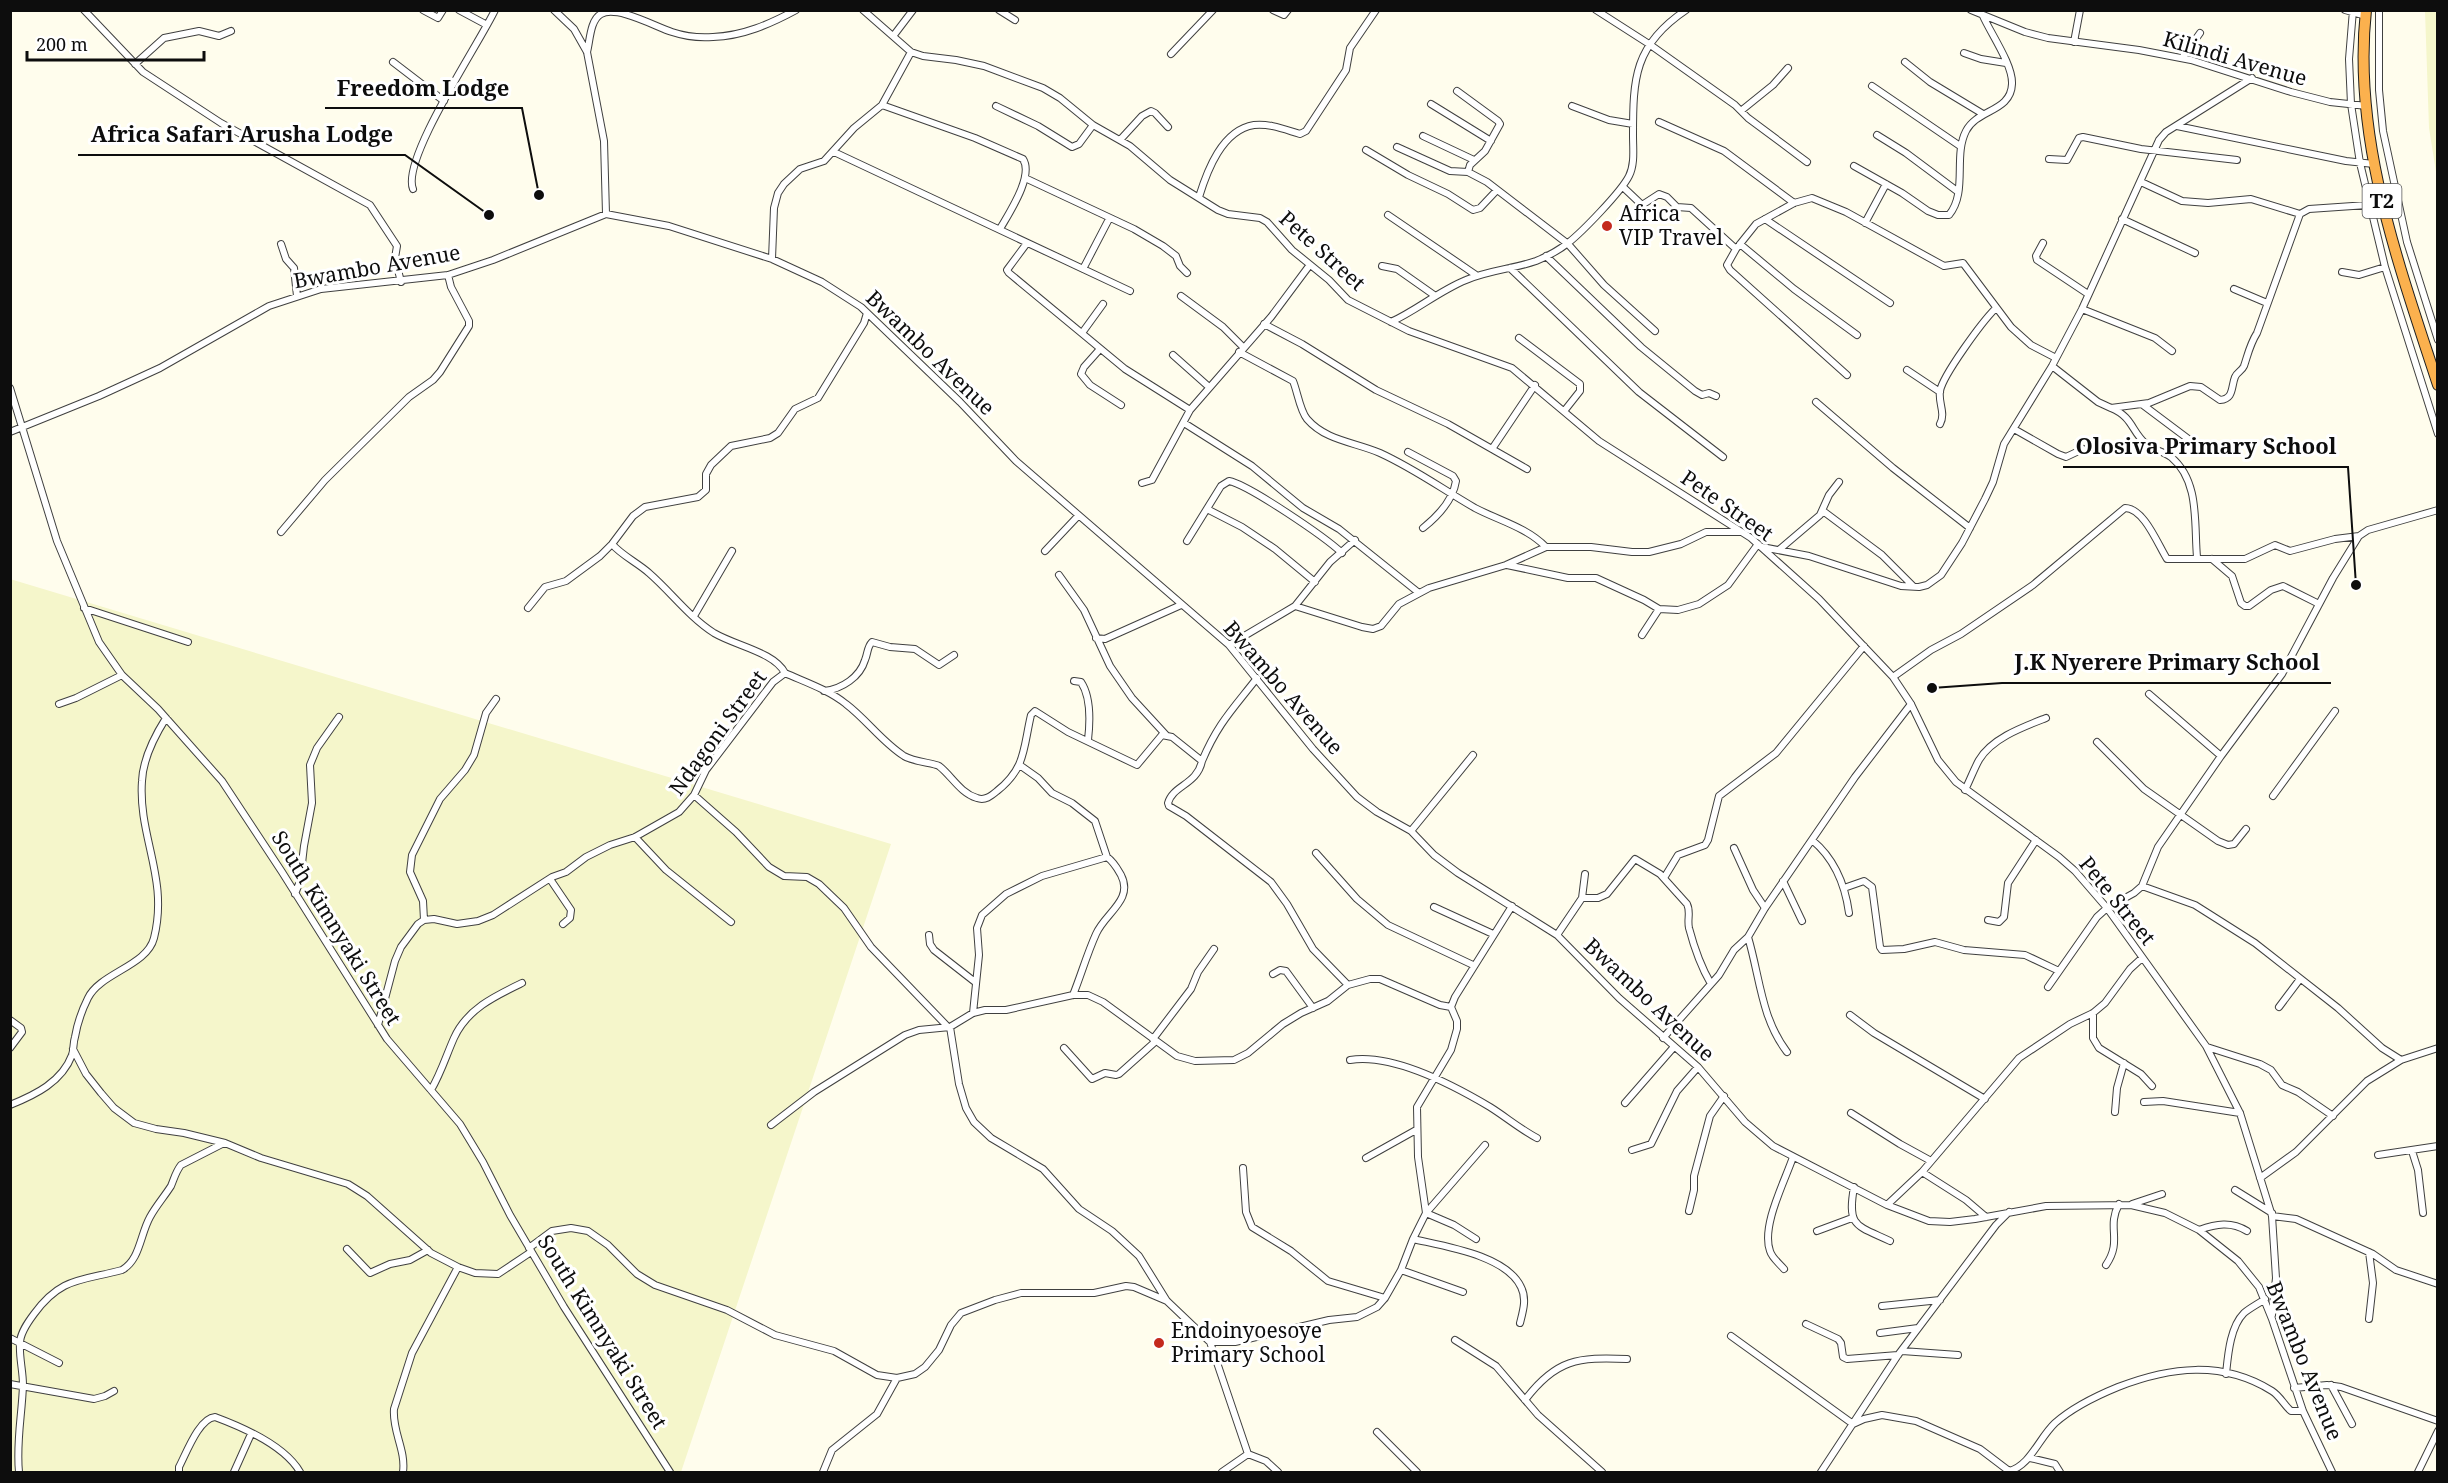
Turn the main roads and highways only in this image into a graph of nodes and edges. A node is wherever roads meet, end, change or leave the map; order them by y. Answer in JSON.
{"nodes":[{"id":1,"x":2366,"y":13,"type":"edge"},
{"id":2,"x":2438,"y":385,"type":"edge"}],
"edges":[{"from":1,"to":2,"type":"highway","number":"T2"}]}
